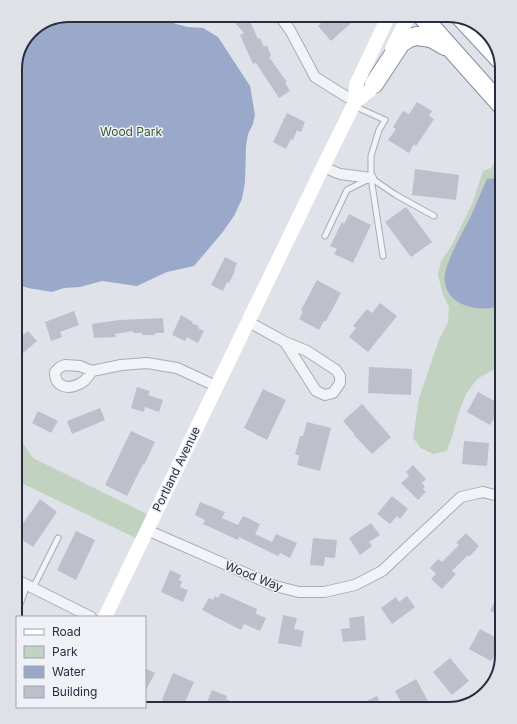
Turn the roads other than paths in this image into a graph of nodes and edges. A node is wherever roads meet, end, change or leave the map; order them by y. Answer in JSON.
{"nodes":[{"id":1,"x":284,"y":22,"type":"edge"},
{"id":2,"x":386,"y":22,"type":"edge"},
{"id":3,"x":405,"y":22,"type":"edge"},
{"id":4,"x":427,"y":22,"type":"edge"},
{"id":5,"x":470,"y":28,"type":"edge"},
{"id":6,"x":491,"y":50,"type":"edge"},
{"id":7,"x":455,"y":53,"type":"junction"},
{"id":8,"x":374,"y":84,"type":"junction"},
{"id":9,"x":495,"y":98,"type":"edge"},
{"id":10,"x":355,"y":104,"type":"junction"},
{"id":11,"x":323,"y":167,"type":"junction"},
{"id":12,"x":371,"y":178,"type":"junction"},
{"id":13,"x":434,"y":216,"type":"dead end"},
{"id":14,"x":325,"y":236,"type":"dead end"},
{"id":15,"x":383,"y":256,"type":"dead end"},
{"id":16,"x":247,"y":321,"type":"junction"},
{"id":17,"x":286,"y":342,"type":"junction"},
{"id":18,"x":92,"y":371,"type":"dead end"},
{"id":19,"x":216,"y":386,"type":"junction"},
{"id":20,"x":495,"y":495,"type":"edge"},
{"id":21,"x":147,"y":530,"type":"junction"},
{"id":22,"x":58,"y":538,"type":"dead end"},
{"id":23,"x":22,"y":582,"type":"edge"},
{"id":24,"x":30,"y":586,"type":"junction"},
{"id":25,"x":22,"y":603,"type":"edge"},
{"id":26,"x":88,"y":616,"type":"edge"},
{"id":27,"x":105,"y":616,"type":"edge"}],
"edges":[{"from":1,"to":10,"type":"street"},
{"from":2,"to":10,"type":"street","name":"Portland Avenue"},
{"from":3,"to":8,"type":"street","name":"Portland Avenue"},
{"from":4,"to":7,"type":"highway"},
{"from":5,"to":6,"type":"highway"},
{"from":7,"to":8,"type":"highway"},
{"from":7,"to":9,"type":"highway"},
{"from":8,"to":10,"type":"street","name":"Portland Avenue"},
{"from":10,"to":11,"type":"street","name":"Portland Avenue"},
{"from":10,"to":12,"type":"lane"},
{"from":11,"to":12,"type":"street"},
{"from":11,"to":16,"type":"street","name":"Portland Avenue"},
{"from":12,"to":13,"type":"lane"},
{"from":12,"to":14,"type":"lane"},
{"from":12,"to":15,"type":"lane"},
{"from":16,"to":17,"type":"street"},
{"from":16,"to":19,"type":"street","name":"Portland Avenue"},
{"from":17,"to":17,"type":"street"},
{"from":18,"to":19,"type":"street"},
{"from":19,"to":21,"type":"street","name":"Portland Avenue"},
{"from":20,"to":21,"type":"street","name":"Wood Way"},
{"from":21,"to":27,"type":"street","name":"Portland Avenue"},
{"from":22,"to":24,"type":"lane"},
{"from":23,"to":24,"type":"street"},
{"from":24,"to":25,"type":"lane"},
{"from":24,"to":26,"type":"street"}]}
